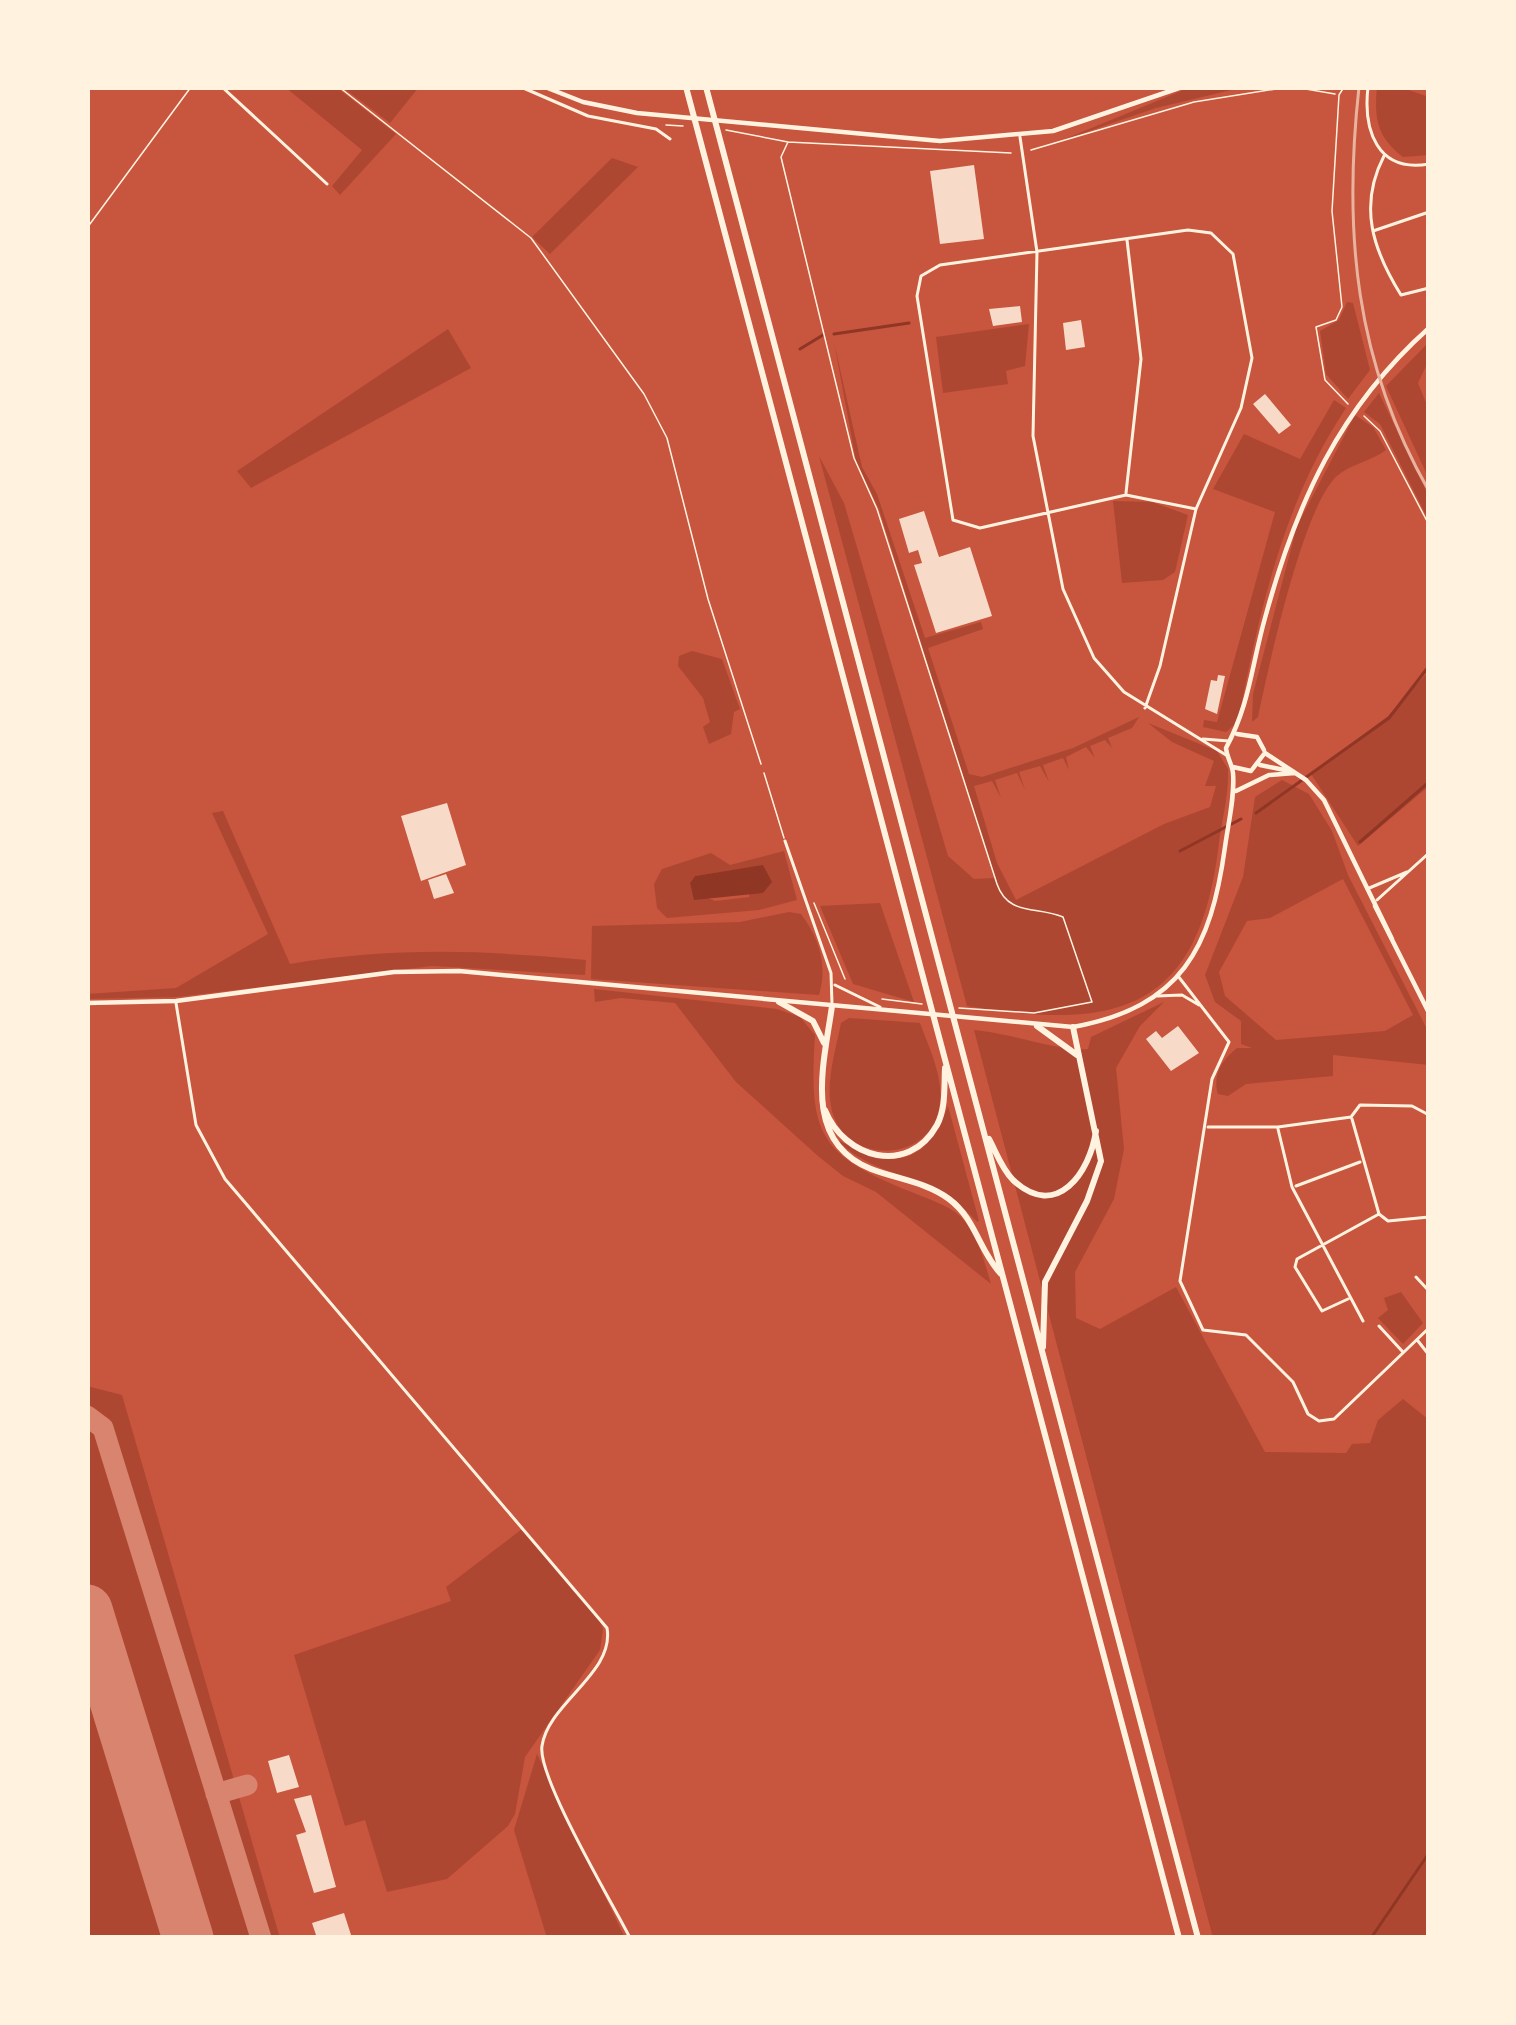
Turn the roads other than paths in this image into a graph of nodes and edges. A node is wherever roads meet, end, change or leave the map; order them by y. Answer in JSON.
{"nodes":[{"id":1,"x":222,"y":87,"type":"edge"},
{"id":2,"x":521,"y":87,"type":"edge"},
{"id":3,"x":545,"y":87,"type":"edge"},
{"id":4,"x":1182,"y":87,"type":"edge"},
{"id":5,"x":1368,"y":87,"type":"edge"},
{"id":6,"x":686,"y":88,"type":"edge"},
{"id":7,"x":706,"y":89,"type":"edge"},
{"id":8,"x":1020,"y":137,"type":"junction"},
{"id":9,"x":670,"y":139,"type":"dead end"},
{"id":10,"x":1384,"y":156,"type":"junction"},
{"id":11,"x":1429,"y":164,"type":"edge"},
{"id":12,"x":327,"y":184,"type":"dead end"},
{"id":13,"x":1429,"y":212,"type":"edge"},
{"id":14,"x":1371,"y":231,"type":"junction"},
{"id":15,"x":1127,"y":239,"type":"junction"},
{"id":16,"x":1036,"y":252,"type":"junction"},
{"id":17,"x":1429,"y":288,"type":"edge"},
{"id":18,"x":1429,"y":328,"type":"edge"},
{"id":19,"x":1126,"y":495,"type":"junction"},
{"id":20,"x":1196,"y":509,"type":"junction"},
{"id":21,"x":1044,"y":511,"type":"junction"},
{"id":22,"x":1144,"y":708,"type":"junction"},
{"id":23,"x":1246,"y":710,"type":"junction"},
{"id":24,"x":1237,"y":734,"type":"junction"},
{"id":25,"x":1251,"y":734,"type":"junction"},
{"id":26,"x":1202,"y":739,"type":"junction"},
{"id":27,"x":1229,"y":741,"type":"junction"},
{"id":28,"x":1264,"y":753,"type":"junction"},
{"id":29,"x":1226,"y":755,"type":"junction"},
{"id":30,"x":1260,"y":765,"type":"junction"},
{"id":31,"x":1233,"y":767,"type":"junction"},
{"id":32,"x":1245,"y":772,"type":"junction"},
{"id":33,"x":764,"y":773,"type":"road end"},
{"id":34,"x":1295,"y":773,"type":"junction"},
{"id":35,"x":1234,"y":794,"type":"junction"},
{"id":36,"x":785,"y":841,"type":"joint"},
{"id":37,"x":1429,"y":854,"type":"edge"},
{"id":38,"x":1408,"y":872,"type":"junction"},
{"id":39,"x":1367,"y":889,"type":"junction"},
{"id":40,"x":1374,"y":902,"type":"junction"},
{"id":41,"x":1178,"y":976,"type":"junction"},
{"id":42,"x":834,"y":984,"type":"junction"},
{"id":43,"x":1154,"y":997,"type":"junction"},
{"id":44,"x":176,"y":1001,"type":"junction"},
{"id":45,"x":779,"y":1002,"type":"junction"},
{"id":46,"x":87,"y":1003,"type":"edge"},
{"id":47,"x":832,"y":1006,"type":"junction"},
{"id":48,"x":1200,"y":1006,"type":"junction"},
{"id":49,"x":887,"y":1010,"type":"junction"},
{"id":50,"x":1429,"y":1012,"type":"edge"},
{"id":51,"x":1037,"y":1026,"type":"junction"},
{"id":52,"x":1073,"y":1027,"type":"junction"},
{"id":53,"x":825,"y":1046,"type":"junction"},
{"id":54,"x":1077,"y":1055,"type":"junction"},
{"id":55,"x":945,"y":1057,"type":"junction"},
{"id":56,"x":822,"y":1101,"type":"junction"},
{"id":57,"x":1429,"y":1115,"type":"edge"},
{"id":58,"x":1351,"y":1117,"type":"junction"},
{"id":59,"x":1207,"y":1126,"type":"junction"},
{"id":60,"x":1278,"y":1127,"type":"junction"},
{"id":61,"x":1096,"y":1128,"type":"junction"},
{"id":62,"x":983,"y":1129,"type":"junction"},
{"id":63,"x":1361,"y":1161,"type":"junction"},
{"id":64,"x":1292,"y":1187,"type":"junction"},
{"id":65,"x":1379,"y":1214,"type":"junction"},
{"id":66,"x":1429,"y":1217,"type":"edge"},
{"id":67,"x":1319,"y":1246,"type":"junction"},
{"id":68,"x":1003,"y":1277,"type":"junction"},
{"id":69,"x":1416,"y":1277,"type":"dead end"},
{"id":70,"x":1429,"y":1291,"type":"edge"},
{"id":71,"x":1349,"y":1298,"type":"junction"},
{"id":72,"x":1363,"y":1321,"type":"dead end"},
{"id":73,"x":1379,"y":1326,"type":"dead end"},
{"id":74,"x":1429,"y":1328,"type":"edge"},
{"id":75,"x":1416,"y":1340,"type":"junction"},
{"id":76,"x":1042,"y":1350,"type":"junction"},
{"id":77,"x":1402,"y":1352,"type":"junction"},
{"id":78,"x":1429,"y":1355,"type":"edge"},
{"id":79,"x":630,"y":1938,"type":"edge"},
{"id":80,"x":1179,"y":1938,"type":"edge"},
{"id":81,"x":1198,"y":1938,"type":"edge"}],
"edges":[{"from":1,"to":12,"type":"street"},
{"from":2,"to":9,"type":"street"},
{"from":3,"to":8,"type":"main road"},
{"from":4,"to":8,"type":"main road"},
{"from":5,"to":10,"type":"street"},
{"from":6,"to":55,"type":"highway"},
{"from":7,"to":62,"type":"highway"},
{"from":8,"to":16,"type":"street"},
{"from":10,"to":11,"type":"street"},
{"from":10,"to":14,"type":"street"},
{"from":13,"to":14,"type":"street"},
{"from":14,"to":17,"type":"street"},
{"from":15,"to":16,"type":"street"},
{"from":15,"to":19,"type":"street"},
{"from":15,"to":20,"type":"street"},
{"from":16,"to":21,"type":"street"},
{"from":16,"to":21,"type":"street"},
{"from":18,"to":23,"type":"main road"},
{"from":19,"to":20,"type":"street"},
{"from":19,"to":21,"type":"street"},
{"from":20,"to":22,"type":"street"},
{"from":21,"to":22,"type":"street"},
{"from":22,"to":26,"type":"street"},
{"from":23,"to":24,"type":"main road"},
{"from":23,"to":25,"type":"main road"},
{"from":24,"to":25,"type":"main road"},
{"from":24,"to":27,"type":"main road"},
{"from":25,"to":28,"type":"main road"},
{"from":26,"to":27,"type":"street"},
{"from":26,"to":29,"type":"street"},
{"from":27,"to":29,"type":"main road"},
{"from":28,"to":30,"type":"main road"},
{"from":28,"to":34,"type":"main road"},
{"from":29,"to":31,"type":"main road"},
{"from":30,"to":32,"type":"main road"},
{"from":30,"to":34,"type":"main road"},
{"from":31,"to":32,"type":"main road"},
{"from":31,"to":35,"type":"main road"},
{"from":32,"to":35,"type":"main road"},
{"from":33,"to":36,"type":"lane"},
{"from":34,"to":35,"type":"main road"},
{"from":34,"to":39,"type":"main road"},
{"from":35,"to":41,"type":"main road"},
{"from":36,"to":42,"type":"street"},
{"from":37,"to":38,"type":"street"},
{"from":38,"to":39,"type":"street"},
{"from":38,"to":40,"type":"street"},
{"from":39,"to":40,"type":"main road"},
{"from":40,"to":50,"type":"main road"},
{"from":41,"to":43,"type":"main road"},
{"from":41,"to":48,"type":"street"},
{"from":42,"to":47,"type":"street"},
{"from":42,"to":49,"type":"street"},
{"from":43,"to":48,"type":"street"},
{"from":43,"to":52,"type":"main road"},
{"from":44,"to":45,"type":"main road"},
{"from":44,"to":46,"type":"main road"},
{"from":44,"to":79,"type":"street"},
{"from":45,"to":47,"type":"main road"},
{"from":45,"to":53,"type":"highway"},
{"from":47,"to":49,"type":"main road"},
{"from":47,"to":53,"type":"highway"},
{"from":48,"to":59,"type":"street"},
{"from":49,"to":51,"type":"main road"},
{"from":51,"to":52,"type":"main road"},
{"from":51,"to":54,"type":"highway"},
{"from":52,"to":54,"type":"highway"},
{"from":53,"to":56,"type":"highway"},
{"from":54,"to":61,"type":"highway"},
{"from":55,"to":56,"type":"highway"},
{"from":55,"to":68,"type":"highway"},
{"from":56,"to":68,"type":"highway"},
{"from":57,"to":58,"type":"street"},
{"from":58,"to":60,"type":"street"},
{"from":58,"to":63,"type":"street"},
{"from":59,"to":60,"type":"street"},
{"from":59,"to":77,"type":"street"},
{"from":60,"to":64,"type":"street"},
{"from":61,"to":62,"type":"highway"},
{"from":61,"to":76,"type":"highway"},
{"from":62,"to":76,"type":"highway"},
{"from":63,"to":64,"type":"street"},
{"from":63,"to":65,"type":"street"},
{"from":64,"to":67,"type":"street"},
{"from":65,"to":66,"type":"street"},
{"from":65,"to":67,"type":"street"},
{"from":67,"to":71,"type":"street"},
{"from":67,"to":71,"type":"street"},
{"from":68,"to":80,"type":"highway"},
{"from":69,"to":70,"type":"street"},
{"from":71,"to":72,"type":"street"},
{"from":73,"to":77,"type":"street"},
{"from":74,"to":75,"type":"street"},
{"from":75,"to":77,"type":"street"},
{"from":75,"to":78,"type":"street"},
{"from":76,"to":81,"type":"highway"}]}
